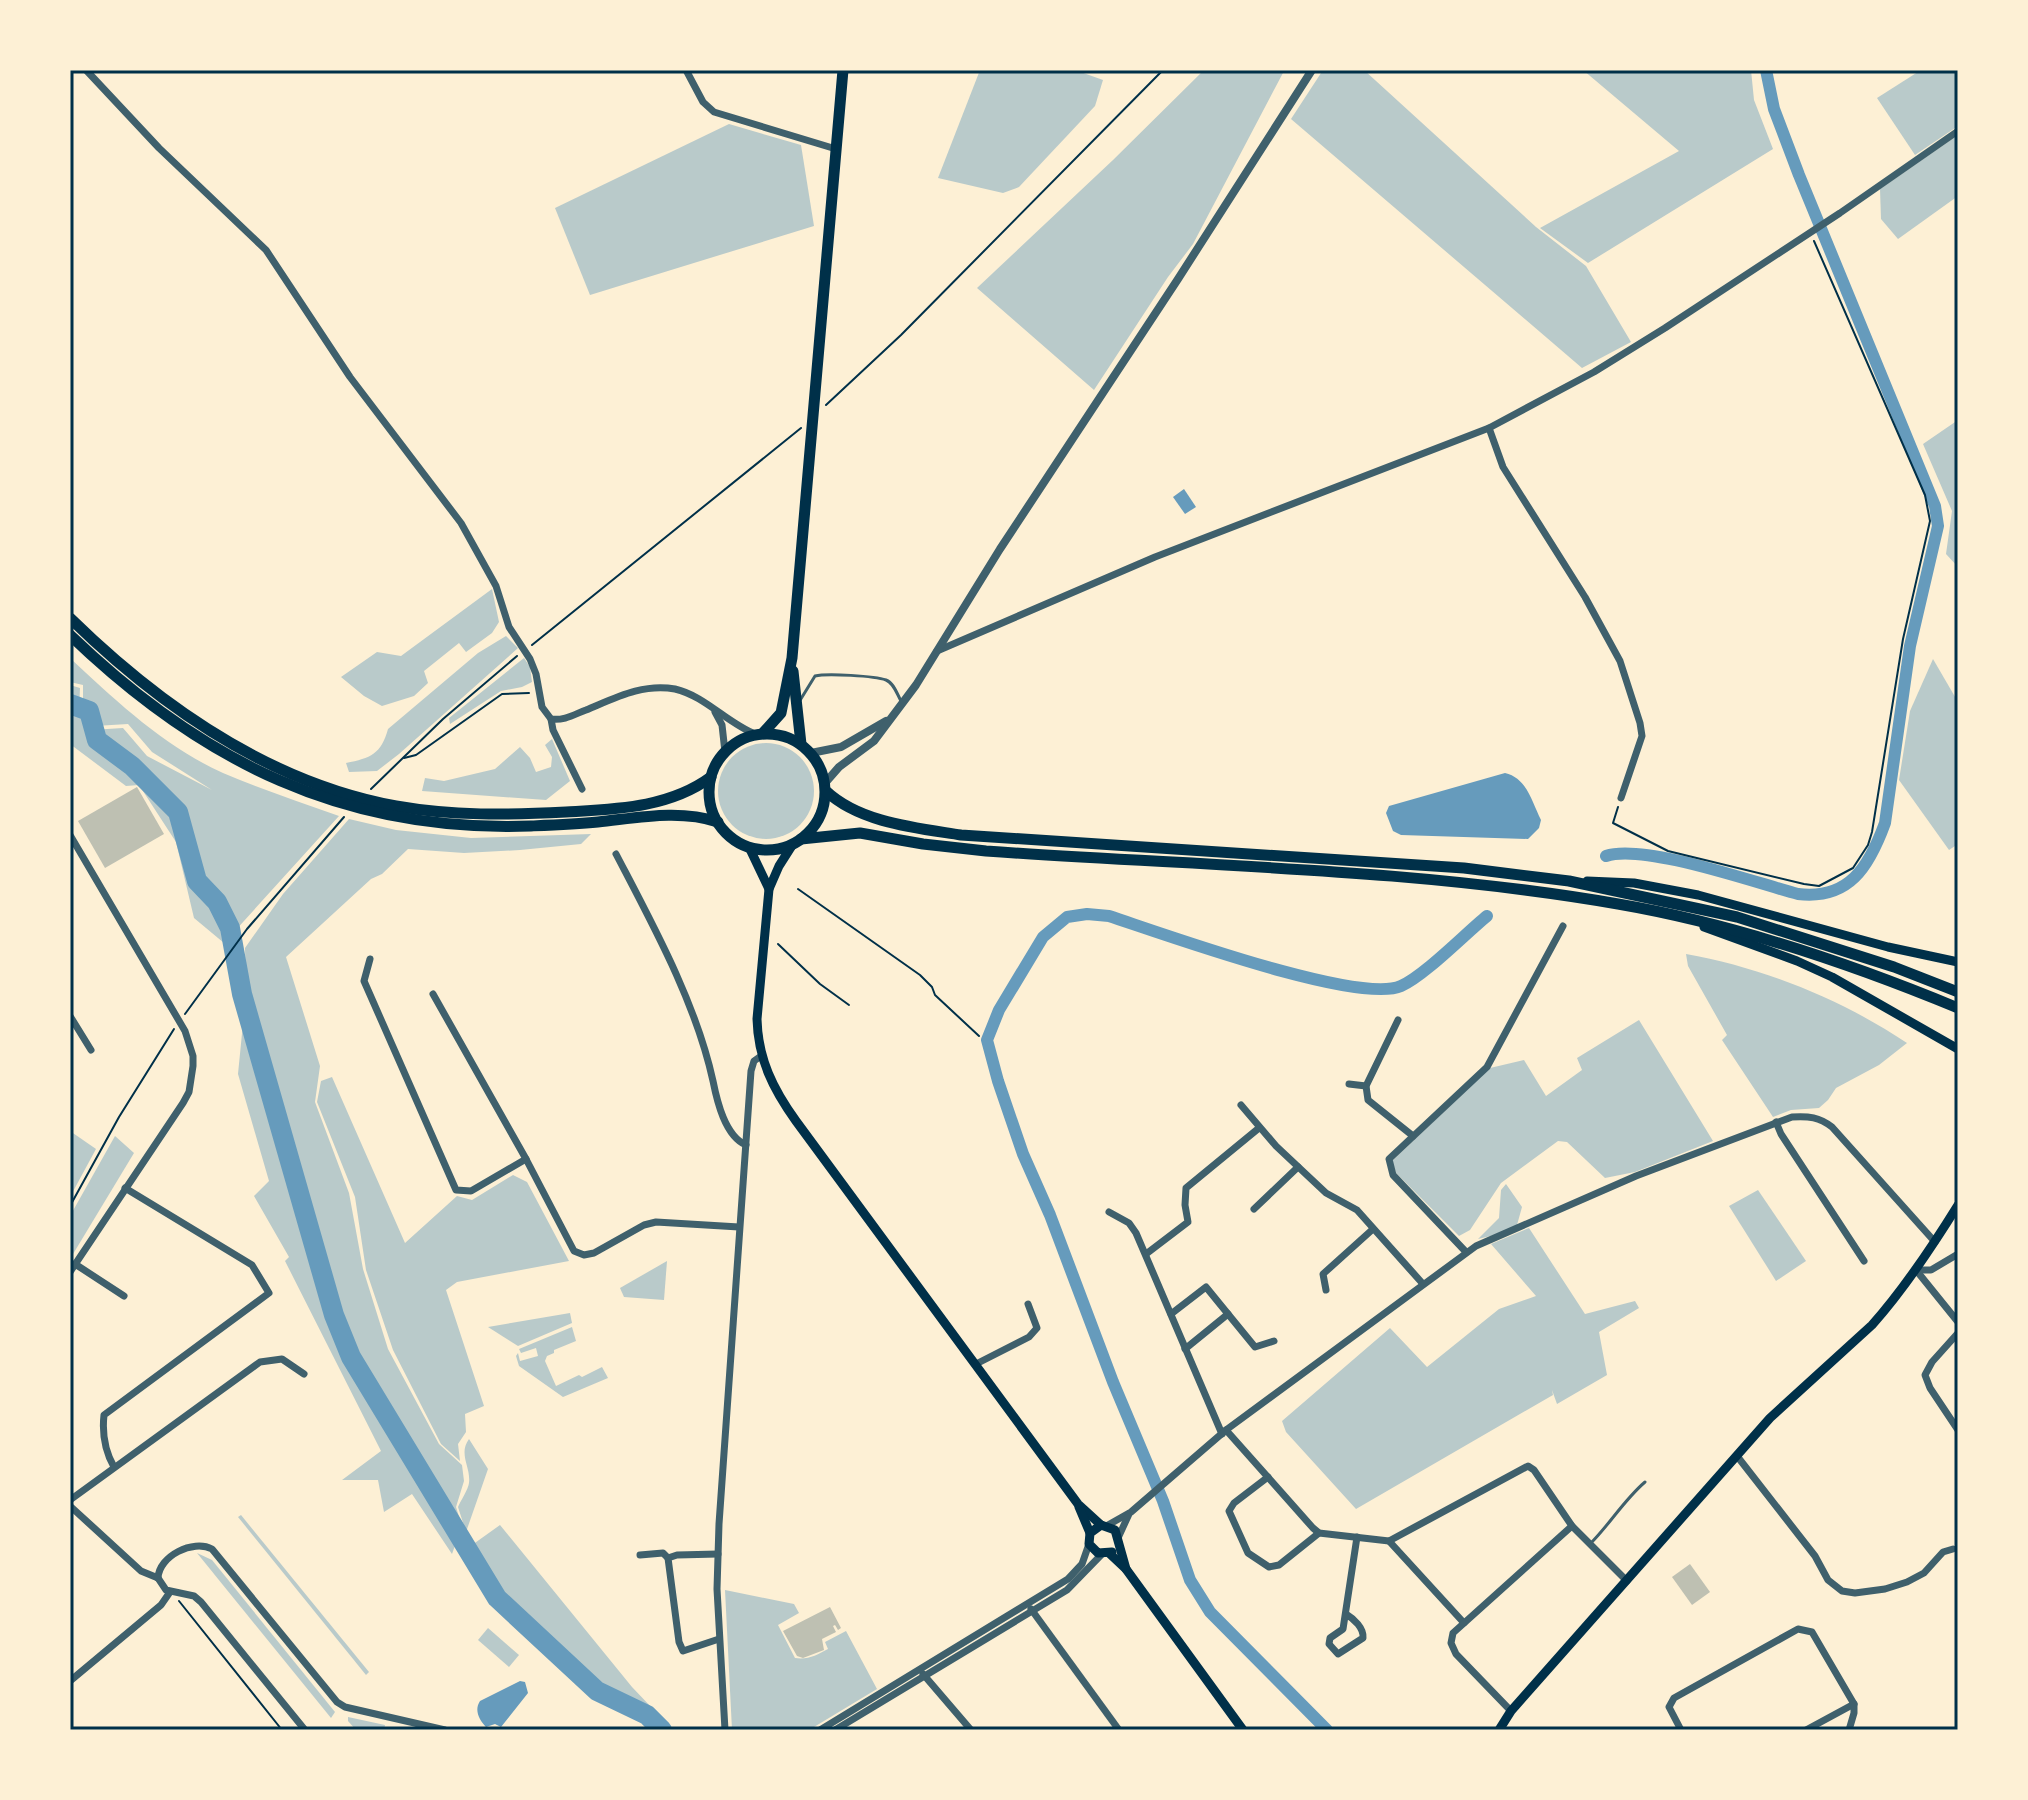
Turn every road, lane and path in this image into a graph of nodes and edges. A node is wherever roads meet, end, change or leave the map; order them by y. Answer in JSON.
{"nodes":[{"id":1,"x":86,"y":70,"type":"edge"},
{"id":2,"x":686,"y":70,"type":"edge"},
{"id":3,"x":843,"y":70,"type":"edge"},
{"id":4,"x":1163,"y":70,"type":"edge"},
{"id":5,"x":1312,"y":70,"type":"edge"},
{"id":6,"x":1958,"y":131,"type":"edge"},
{"id":7,"x":836,"y":149,"type":"junction"},
{"id":8,"x":1812,"y":231,"type":"junction"},
{"id":9,"x":820,"y":411,"type":"dead end"},
{"id":10,"x":803,"y":426,"type":"dead end"},
{"id":11,"x":1489,"y":428,"type":"junction"},
{"id":12,"x":70,"y":618,"type":"edge"},
{"id":13,"x":70,"y":635,"type":"edge"},
{"id":14,"x":531,"y":645,"type":"dead end"},
{"id":15,"x":937,"y":651,"type":"junction"},
{"id":16,"x":519,"y":655,"type":"dead end"},
{"id":17,"x":792,"y":658,"type":"junction"},
{"id":18,"x":539,"y":692,"type":"junction"},
{"id":19,"x":902,"y":703,"type":"junction"},
{"id":20,"x":796,"y":704,"type":"junction"},
{"id":21,"x":714,"y":711,"type":"junction"},
{"id":22,"x":890,"y":718,"type":"junction"},
{"id":23,"x":551,"y":719,"type":"junction"},
{"id":24,"x":759,"y":734,"type":"junction"},
{"id":25,"x":806,"y":749,"type":"junction"},
{"id":26,"x":725,"y":752,"type":"junction"},
{"id":27,"x":403,"y":758,"type":"junction"},
{"id":28,"x":389,"y":770,"type":"dead end"},
{"id":29,"x":711,"y":777,"type":"junction"},
{"id":30,"x":825,"y":787,"type":"junction"},
{"id":31,"x":582,"y":789,"type":"dead end"},
{"id":32,"x":1621,"y":798,"type":"joint"},
{"id":33,"x":718,"y":822,"type":"junction"},
{"id":34,"x":70,"y":835,"type":"edge"},
{"id":35,"x":327,"y":835,"type":"dead end"},
{"id":36,"x":797,"y":842,"type":"junction"},
{"id":37,"x":749,"y":847,"type":"junction"},
{"id":38,"x":73,"y":849,"type":"edge"},
{"id":39,"x":616,"y":854,"type":"dead end"},
{"id":40,"x":1569,"y":881,"type":"junction"},
{"id":41,"x":769,"y":889,"type":"junction"},
{"id":42,"x":798,"y":889,"type":"dead end"},
{"id":43,"x":1675,"y":916,"type":"junction"},
{"id":44,"x":1563,"y":926,"type":"dead end"},
{"id":45,"x":778,"y":944,"type":"dead end"},
{"id":46,"x":370,"y":959,"type":"dead end"},
{"id":47,"x":1958,"y":962,"type":"edge"},
{"id":48,"x":1958,"y":992,"type":"edge"},
{"id":49,"x":433,"y":994,"type":"dead end"},
{"id":50,"x":849,"y":1005,"type":"dead end"},
{"id":51,"x":1958,"y":1008,"type":"edge"},
{"id":52,"x":70,"y":1016,"type":"edge"},
{"id":53,"x":183,"y":1017,"type":"dead end"},
{"id":54,"x":1398,"y":1020,"type":"dead end"},
{"id":55,"x":175,"y":1027,"type":"dead end"},
{"id":56,"x":979,"y":1036,"type":"dead end"},
{"id":57,"x":1958,"y":1049,"type":"edge"},
{"id":58,"x":91,"y":1050,"type":"dead end"},
{"id":59,"x":761,"y":1056,"type":"junction"},
{"id":60,"x":1349,"y":1084,"type":"dead end"},
{"id":61,"x":1366,"y":1086,"type":"junction"},
{"id":62,"x":1241,"y":1105,"type":"dead end"},
{"id":63,"x":1776,"y":1122,"type":"junction"},
{"id":64,"x":1259,"y":1128,"type":"junction"},
{"id":65,"x":1413,"y":1136,"type":"junction"},
{"id":66,"x":746,"y":1145,"type":"junction"},
{"id":67,"x":526,"y":1159,"type":"junction"},
{"id":68,"x":1298,"y":1167,"type":"junction"},
{"id":69,"x":125,"y":1188,"type":"junction"},
{"id":70,"x":1958,"y":1205,"type":"edge"},
{"id":71,"x":70,"y":1206,"type":"edge"},
{"id":72,"x":1254,"y":1209,"type":"dead end"},
{"id":73,"x":1109,"y":1212,"type":"dead end"},
{"id":74,"x":739,"y":1227,"type":"junction"},
{"id":75,"x":1373,"y":1229,"type":"junction"},
{"id":76,"x":1935,"y":1242,"type":"junction"},
{"id":77,"x":1466,"y":1252,"type":"junction"},
{"id":78,"x":1146,"y":1254,"type":"junction"},
{"id":79,"x":1958,"y":1254,"type":"edge"},
{"id":80,"x":1864,"y":1261,"type":"dead end"},
{"id":81,"x":75,"y":1264,"type":"junction"},
{"id":82,"x":1916,"y":1270,"type":"junction"},
{"id":83,"x":70,"y":1272,"type":"edge"},
{"id":84,"x":1423,"y":1284,"type":"junction"},
{"id":85,"x":1326,"y":1290,"type":"dead end"},
{"id":86,"x":124,"y":1296,"type":"dead end"},
{"id":87,"x":1028,"y":1304,"type":"dead end"},
{"id":88,"x":1171,"y":1314,"type":"junction"},
{"id":89,"x":1228,"y":1314,"type":"junction"},
{"id":90,"x":1958,"y":1322,"type":"edge"},
{"id":91,"x":1958,"y":1333,"type":"edge"},
{"id":92,"x":1274,"y":1341,"type":"dead end"},
{"id":93,"x":1185,"y":1349,"type":"junction"},
{"id":94,"x":976,"y":1364,"type":"junction"},
{"id":95,"x":304,"y":1374,"type":"dead end"},
{"id":96,"x":1958,"y":1430,"type":"edge"},
{"id":97,"x":1224,"y":1432,"type":"junction"},
{"id":98,"x":1737,"y":1456,"type":"junction"},
{"id":99,"x":114,"y":1467,"type":"junction"},
{"id":100,"x":1268,"y":1477,"type":"junction"},
{"id":101,"x":1645,"y":1482,"type":"dead end"},
{"id":102,"x":70,"y":1503,"type":"edge"},
{"id":103,"x":1078,"y":1504,"type":"junction"},
{"id":104,"x":1131,"y":1512,"type":"junction"},
{"id":105,"x":1105,"y":1525,"type":"junction"},
{"id":106,"x":1572,"y":1526,"type":"junction"},
{"id":107,"x":1319,"y":1533,"type":"junction"},
{"id":108,"x":1357,"y":1537,"type":"junction"},
{"id":109,"x":1090,"y":1538,"type":"junction"},
{"id":110,"x":1118,"y":1540,"type":"junction"},
{"id":111,"x":1389,"y":1541,"type":"junction"},
{"id":112,"x":1590,"y":1544,"type":"junction"},
{"id":113,"x":1953,"y":1549,"type":"dead end"},
{"id":114,"x":718,"y":1554,"type":"junction"},
{"id":115,"x":1106,"y":1554,"type":"junction"},
{"id":116,"x":640,"y":1555,"type":"dead end"},
{"id":117,"x":668,"y":1558,"type":"junction"},
{"id":118,"x":1126,"y":1569,"type":"junction"},
{"id":119,"x":158,"y":1578,"type":"junction"},
{"id":120,"x":1627,"y":1581,"type":"junction"},
{"id":121,"x":170,"y":1592,"type":"junction"},
{"id":122,"x":1030,"y":1607,"type":"junction"},
{"id":123,"x":1346,"y":1614,"type":"junction"},
{"id":124,"x":1464,"y":1623,"type":"junction"},
{"id":125,"x":719,"y":1639,"type":"junction"},
{"id":126,"x":922,"y":1673,"type":"junction"},
{"id":127,"x":70,"y":1681,"type":"edge"},
{"id":128,"x":1854,"y":1704,"type":"junction"},
{"id":129,"x":1511,"y":1711,"type":"junction"},
{"id":130,"x":837,"y":1727,"type":"edge"},
{"id":131,"x":282,"y":1730,"type":"edge"},
{"id":132,"x":305,"y":1730,"type":"edge"},
{"id":133,"x":445,"y":1730,"type":"edge"},
{"id":134,"x":725,"y":1730,"type":"edge"},
{"id":135,"x":820,"y":1730,"type":"edge"},
{"id":136,"x":971,"y":1730,"type":"edge"},
{"id":137,"x":1119,"y":1730,"type":"edge"},
{"id":138,"x":1243,"y":1730,"type":"edge"},
{"id":139,"x":1499,"y":1730,"type":"edge"},
{"id":140,"x":1681,"y":1730,"type":"edge"},
{"id":141,"x":1806,"y":1730,"type":"edge"},
{"id":142,"x":1849,"y":1730,"type":"edge"}],
"edges":[{"from":1,"to":18,"type":"street"},
{"from":2,"to":7,"type":"street"},
{"from":3,"to":7,"type":"main road"},
{"from":4,"to":9,"type":"path"},
{"from":5,"to":15,"type":"street"},
{"from":6,"to":8,"type":"street"},
{"from":7,"to":17,"type":"main road"},
{"from":8,"to":11,"type":"street"},
{"from":8,"to":32,"type":"path"},
{"from":10,"to":14,"type":"path"},
{"from":11,"to":15,"type":"street"},
{"from":11,"to":32,"type":"street"},
{"from":12,"to":29,"type":"main road"},
{"from":13,"to":33,"type":"main road"},
{"from":15,"to":19,"type":"street"},
{"from":16,"to":27,"type":"path"},
{"from":17,"to":20,"type":"main road"},
{"from":17,"to":24,"type":"main road"},
{"from":18,"to":23,"type":"street"},
{"from":18,"to":27,"type":"path"},
{"from":19,"to":20,"type":"lane"},
{"from":19,"to":22,"type":"street"},
{"from":20,"to":25,"type":"main road"},
{"from":21,"to":23,"type":"street"},
{"from":21,"to":24,"type":"street"},
{"from":21,"to":26,"type":"street"},
{"from":22,"to":25,"type":"street"},
{"from":22,"to":30,"type":"street"},
{"from":23,"to":31,"type":"street"},
{"from":24,"to":25,"type":"main road"},
{"from":24,"to":26,"type":"main road"},
{"from":25,"to":30,"type":"main road"},
{"from":26,"to":29,"type":"main road"},
{"from":27,"to":28,"type":"path"},
{"from":29,"to":33,"type":"main road"},
{"from":30,"to":36,"type":"main road"},
{"from":30,"to":40,"type":"main road"},
{"from":33,"to":37,"type":"main road"},
{"from":34,"to":38,"type":"street"},
{"from":35,"to":53,"type":"path"},
{"from":36,"to":37,"type":"main road"},
{"from":36,"to":41,"type":"main road"},
{"from":36,"to":43,"type":"main road"},
{"from":37,"to":41,"type":"main road"},
{"from":38,"to":69,"type":"street"},
{"from":39,"to":66,"type":"street"},
{"from":40,"to":47,"type":"main road"},
{"from":40,"to":48,"type":"main road"},
{"from":41,"to":59,"type":"main road"},
{"from":42,"to":56,"type":"path"},
{"from":43,"to":51,"type":"main road"},
{"from":43,"to":57,"type":"main road"},
{"from":44,"to":65,"type":"street"},
{"from":45,"to":50,"type":"path"},
{"from":46,"to":67,"type":"street"},
{"from":49,"to":67,"type":"street"},
{"from":52,"to":58,"type":"street"},
{"from":54,"to":61,"type":"street"},
{"from":55,"to":71,"type":"path"},
{"from":59,"to":66,"type":"street"},
{"from":59,"to":94,"type":"main road"},
{"from":60,"to":61,"type":"street"},
{"from":61,"to":65,"type":"street"},
{"from":62,"to":64,"type":"street"},
{"from":63,"to":76,"type":"street"},
{"from":63,"to":77,"type":"street"},
{"from":63,"to":80,"type":"street"},
{"from":64,"to":68,"type":"street"},
{"from":64,"to":78,"type":"street"},
{"from":65,"to":77,"type":"street"},
{"from":66,"to":74,"type":"street"},
{"from":67,"to":74,"type":"street"},
{"from":68,"to":72,"type":"street"},
{"from":68,"to":75,"type":"street"},
{"from":69,"to":81,"type":"street"},
{"from":69,"to":99,"type":"street"},
{"from":70,"to":76,"type":"main road"},
{"from":73,"to":78,"type":"street"},
{"from":74,"to":114,"type":"street"},
{"from":75,"to":84,"type":"street"},
{"from":75,"to":85,"type":"street"},
{"from":76,"to":82,"type":"main road"},
{"from":77,"to":84,"type":"street"},
{"from":78,"to":88,"type":"street"},
{"from":79,"to":82,"type":"street"},
{"from":81,"to":83,"type":"street"},
{"from":81,"to":86,"type":"street"},
{"from":82,"to":90,"type":"street"},
{"from":82,"to":98,"type":"main road"},
{"from":84,"to":97,"type":"street"},
{"from":87,"to":94,"type":"street"},
{"from":88,"to":89,"type":"street"},
{"from":88,"to":93,"type":"street"},
{"from":89,"to":92,"type":"street"},
{"from":89,"to":93,"type":"street"},
{"from":91,"to":96,"type":"street"},
{"from":93,"to":97,"type":"street"},
{"from":94,"to":103,"type":"main road"},
{"from":95,"to":99,"type":"street"},
{"from":97,"to":100,"type":"street"},
{"from":97,"to":104,"type":"street"},
{"from":98,"to":113,"type":"street"},
{"from":98,"to":120,"type":"main road"},
{"from":99,"to":102,"type":"street"},
{"from":100,"to":107,"type":"street"},
{"from":100,"to":107,"type":"street"},
{"from":101,"to":112,"type":"lane"},
{"from":102,"to":119,"type":"street"},
{"from":103,"to":105,"type":"main road"},
{"from":103,"to":109,"type":"main road"},
{"from":104,"to":105,"type":"street"},
{"from":104,"to":110,"type":"street"},
{"from":105,"to":109,"type":"main road"},
{"from":105,"to":110,"type":"main road"},
{"from":106,"to":111,"type":"street"},
{"from":106,"to":112,"type":"street"},
{"from":106,"to":124,"type":"street"},
{"from":107,"to":108,"type":"street"},
{"from":108,"to":111,"type":"street"},
{"from":108,"to":123,"type":"street"},
{"from":109,"to":115,"type":"main road"},
{"from":109,"to":122,"type":"street"},
{"from":110,"to":115,"type":"main road"},
{"from":110,"to":118,"type":"main road"},
{"from":111,"to":124,"type":"street"},
{"from":112,"to":120,"type":"street"},
{"from":114,"to":117,"type":"street"},
{"from":114,"to":125,"type":"street"},
{"from":115,"to":118,"type":"main road"},
{"from":115,"to":122,"type":"street"},
{"from":116,"to":117,"type":"street"},
{"from":117,"to":125,"type":"street"},
{"from":118,"to":138,"type":"main road"},
{"from":119,"to":121,"type":"street"},
{"from":119,"to":133,"type":"street"},
{"from":120,"to":129,"type":"main road"},
{"from":121,"to":127,"type":"street"},
{"from":121,"to":131,"type":"path"},
{"from":121,"to":132,"type":"street"},
{"from":122,"to":126,"type":"street"},
{"from":122,"to":137,"type":"street"},
{"from":123,"to":123,"type":"street"},
{"from":124,"to":129,"type":"street"},
{"from":125,"to":134,"type":"street"},
{"from":126,"to":130,"type":"street"},
{"from":126,"to":136,"type":"street"},
{"from":128,"to":140,"type":"street"},
{"from":128,"to":141,"type":"street"},
{"from":128,"to":142,"type":"street"},
{"from":129,"to":139,"type":"main road"},
{"from":130,"to":135,"type":"street"}]}
